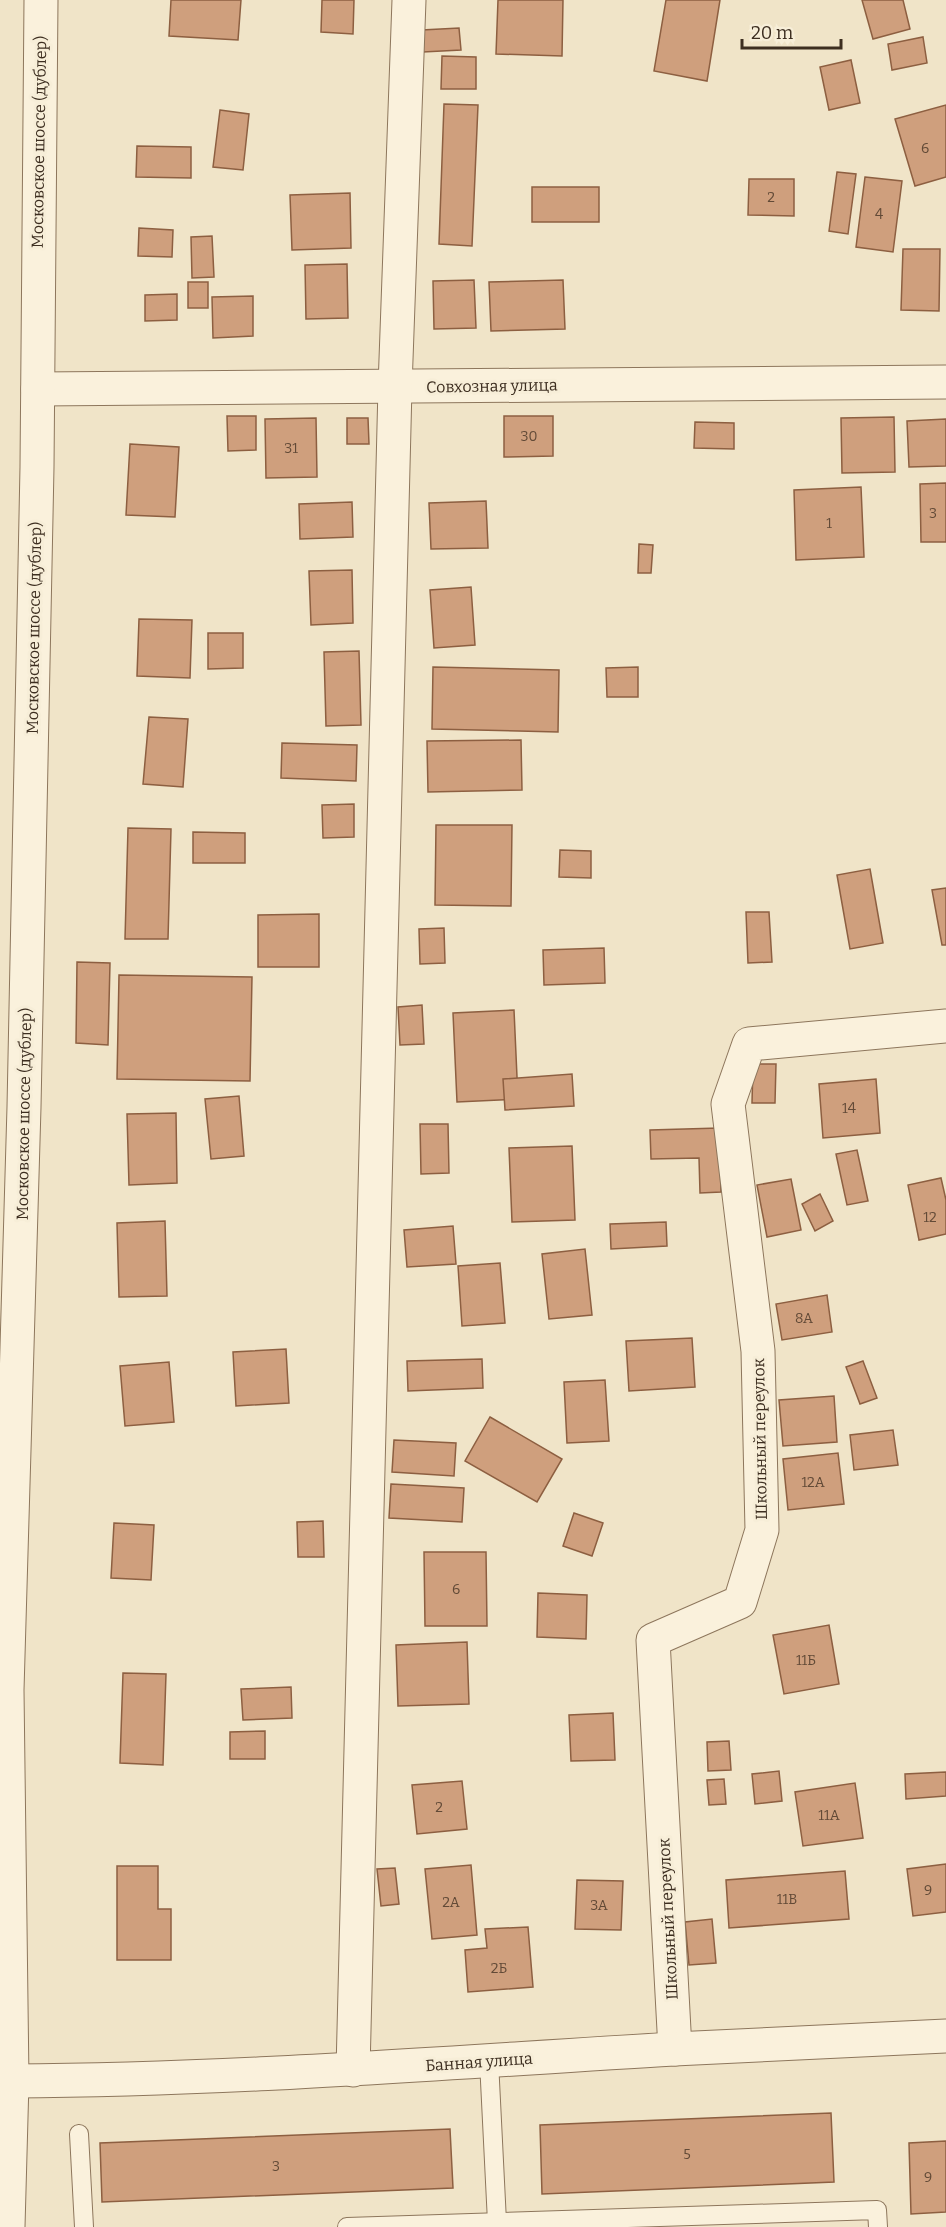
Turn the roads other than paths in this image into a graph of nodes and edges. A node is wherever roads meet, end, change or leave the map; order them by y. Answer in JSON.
{"nodes":[{"id":1,"x":41,"y":0,"type":"edge"},
{"id":2,"x":409,"y":0,"type":"edge"},
{"id":3,"x":946,"y":382,"type":"edge"},
{"id":4,"x":395,"y":387,"type":"junction"},
{"id":5,"x":38,"y":389,"type":"junction"},
{"id":6,"x":946,"y":1026,"type":"edge"},
{"id":7,"x":4,"y":1679,"type":"edge"},
{"id":8,"x":946,"y":2036,"type":"edge"},
{"id":9,"x":675,"y":2049,"type":"junction"},
{"id":10,"x":489,"y":2061,"type":"junction"},
{"id":11,"x":352,"y":2070,"type":"junction"},
{"id":12,"x":12,"y":2081,"type":"junction"},
{"id":13,"x":79,"y":2134,"type":"dead end"},
{"id":14,"x":721,"y":2221,"type":"edge"},
{"id":15,"x":497,"y":2222,"type":"junction"},
{"id":16,"x":578,"y":2223,"type":"edge"},
{"id":17,"x":8,"y":2227,"type":"edge"},
{"id":18,"x":84,"y":2227,"type":"edge"},
{"id":19,"x":347,"y":2227,"type":"edge"},
{"id":20,"x":878,"y":2227,"type":"edge"}],
"edges":[{"from":1,"to":5,"type":"street","name":"Московское шоссе (дублер)"},
{"from":2,"to":4,"type":"street"},
{"from":3,"to":4,"type":"street","name":"Совхозная улица"},
{"from":4,"to":5,"type":"street","name":"Совхозная улица"},
{"from":4,"to":11,"type":"street"},
{"from":5,"to":7,"type":"street","name":"Московское шоссе (дублер)"},
{"from":6,"to":9,"type":"street","name":"Школьный переулок"},
{"from":7,"to":12,"type":"street","name":"Московское шоссе (дублер)"},
{"from":8,"to":9,"type":"street","name":"Банная улица"},
{"from":9,"to":10,"type":"street","name":"Банная улица"},
{"from":10,"to":11,"type":"street","name":"Банная улица"},
{"from":10,"to":15,"type":"lane"},
{"from":11,"to":12,"type":"street","name":"Банная улица"},
{"from":12,"to":17,"type":"street","name":"Московское шоссе (дублер)"},
{"from":13,"to":18,"type":"lane"},
{"from":14,"to":16,"type":"lane"},
{"from":14,"to":20,"type":"lane"},
{"from":15,"to":16,"type":"lane"},
{"from":15,"to":19,"type":"lane"}]}
